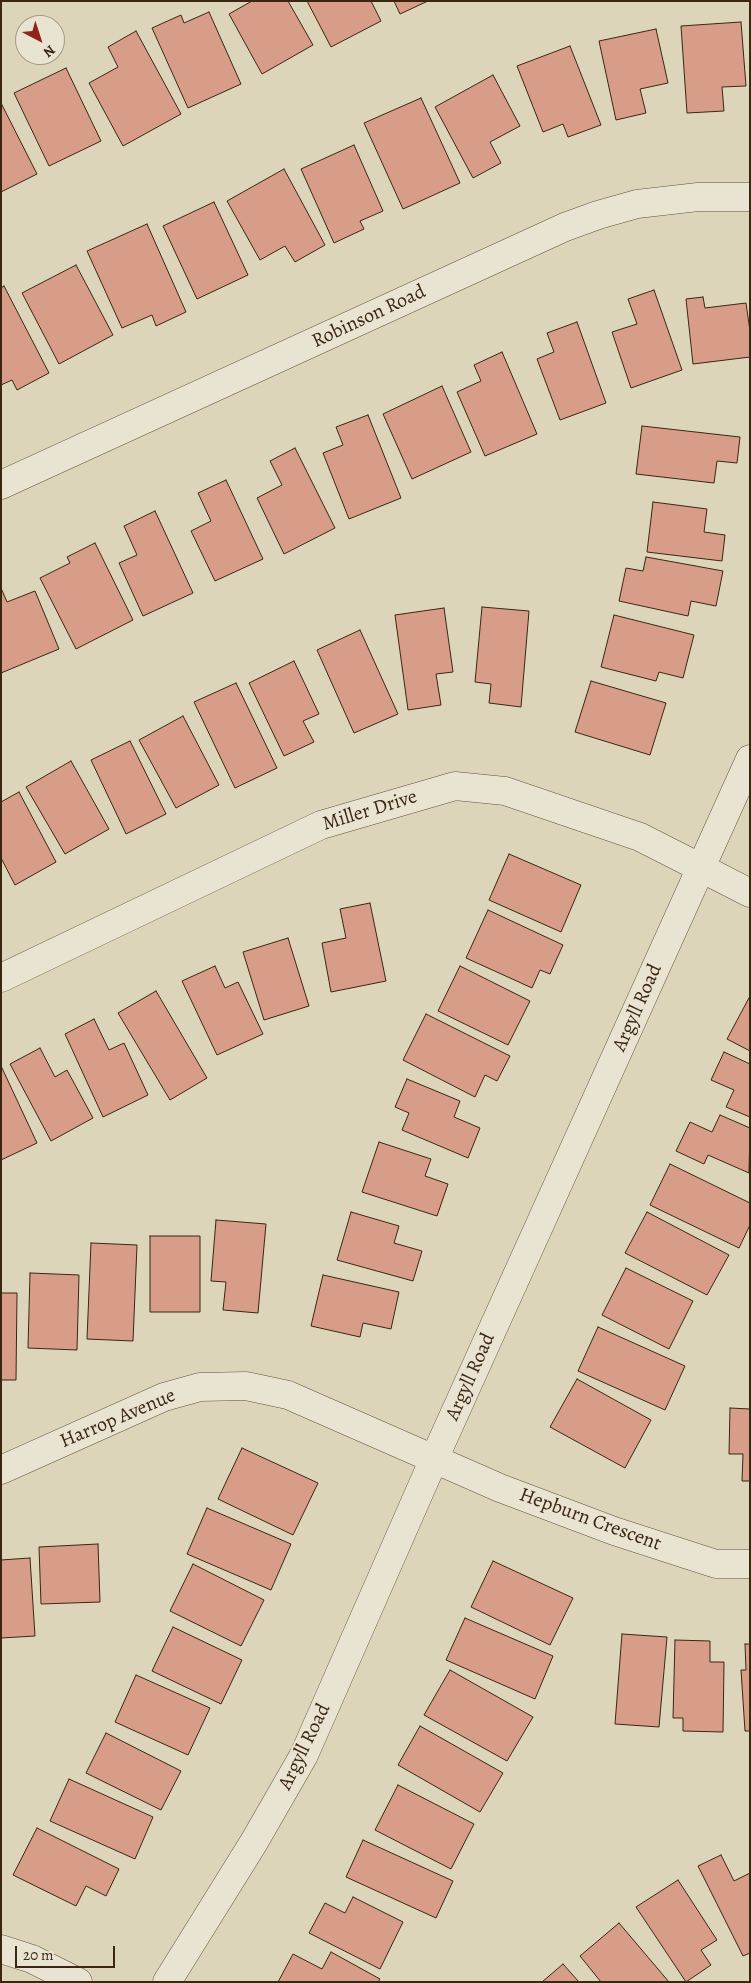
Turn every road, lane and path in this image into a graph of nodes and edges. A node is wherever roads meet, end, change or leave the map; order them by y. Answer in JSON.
{"nodes":[{"id":1,"x":750,"y":197,"type":"edge"},
{"id":2,"x":1,"y":486,"type":"edge"},
{"id":3,"x":750,"y":759,"type":"edge"},
{"id":4,"x":701,"y":868,"type":"junction"},
{"id":5,"x":750,"y":892,"type":"edge"},
{"id":6,"x":1,"y":978,"type":"edge"},
{"id":7,"x":434,"y":1459,"type":"junction"},
{"id":8,"x":1,"y":1470,"type":"edge"},
{"id":9,"x":750,"y":1564,"type":"edge"},
{"id":10,"x":1,"y":1949,"type":"edge"},
{"id":11,"x":78,"y":1982,"type":"edge"},
{"id":12,"x":167,"y":1982,"type":"edge"}],
"edges":[{"from":1,"to":2,"type":"street","name":"Robinson Road"},
{"from":3,"to":4,"type":"street","name":"Argyll Road"},
{"from":4,"to":5,"type":"street","name":"Miller Drive"},
{"from":4,"to":6,"type":"street","name":"Miller Drive"},
{"from":4,"to":7,"type":"street","name":"Argyll Road"},
{"from":7,"to":8,"type":"street","name":"Harrop Avenue"},
{"from":7,"to":9,"type":"street","name":"Hepburn Crescent"},
{"from":7,"to":12,"type":"street","name":"Argyll Road"},
{"from":10,"to":11,"type":"street"}]}
